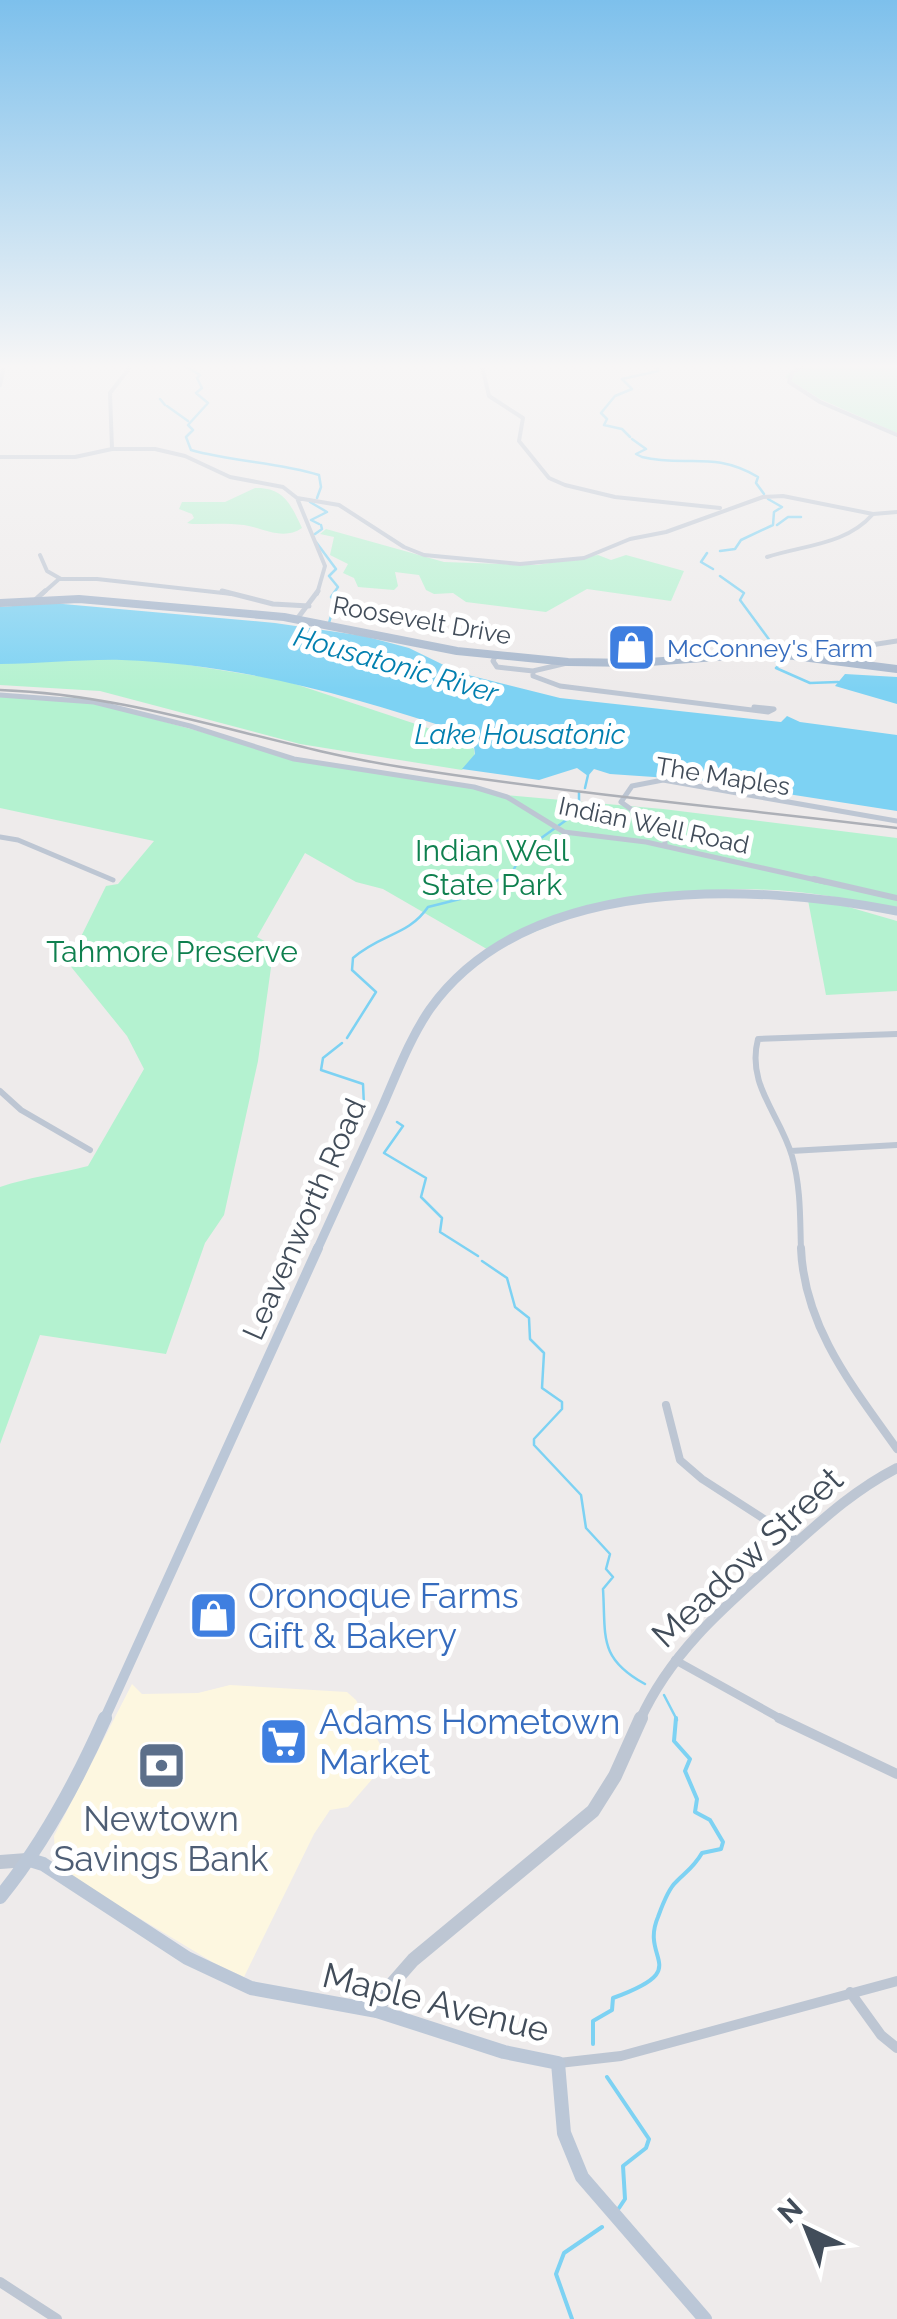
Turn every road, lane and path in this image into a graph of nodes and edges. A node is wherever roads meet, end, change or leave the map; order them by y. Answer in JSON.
{"nodes":[{"id":1,"x":223,"y":474,"type":"edge"},
{"id":2,"x":548,"y":474,"type":"edge"},
{"id":3,"x":296,"y":498,"type":"junction"},
{"id":4,"x":724,"y":508,"type":"junction"},
{"id":5,"x":897,"y":512,"type":"edge"},
{"id":6,"x":873,"y":514,"type":"junction"},
{"id":7,"x":40,"y":556,"type":"dead end"},
{"id":8,"x":766,"y":557,"type":"dead end"},
{"id":9,"x":61,"y":579,"type":"junction"},
{"id":10,"x":36,"y":600,"type":"junction"},
{"id":11,"x":0,"y":603,"type":"edge"},
{"id":12,"x":309,"y":606,"type":"junction"},
{"id":13,"x":297,"y":619,"type":"junction"},
{"id":14,"x":897,"y":641,"type":"edge"},
{"id":15,"x":806,"y":655,"type":"junction"},
{"id":16,"x":496,"y":656,"type":"junction"},
{"id":17,"x":568,"y":662,"type":"junction"},
{"id":18,"x":897,"y":669,"type":"edge"},
{"id":19,"x":532,"y":671,"type":"junction"},
{"id":20,"x":0,"y":695,"type":"edge"},
{"id":21,"x":754,"y":707,"type":"dead end"},
{"id":22,"x":897,"y":821,"type":"edge"},
{"id":23,"x":0,"y":838,"type":"edge"},
{"id":24,"x":665,"y":846,"type":"junction"},
{"id":25,"x":113,"y":880,"type":"dead end"},
{"id":26,"x":897,"y":898,"type":"edge"},
{"id":27,"x":897,"y":911,"type":"edge"},
{"id":28,"x":897,"y":1034,"type":"edge"},
{"id":29,"x":758,"y":1039,"type":"joint"},
{"id":30,"x":0,"y":1091,"type":"edge"},
{"id":31,"x":897,"y":1145,"type":"edge"},
{"id":32,"x":90,"y":1150,"type":"dead end"},
{"id":33,"x":791,"y":1152,"type":"junction"},
{"id":34,"x":666,"y":1405,"type":"dead end"},
{"id":35,"x":897,"y":1450,"type":"edge"},
{"id":36,"x":897,"y":1468,"type":"edge"},
{"id":37,"x":798,"y":1541,"type":"junction"},
{"id":38,"x":674,"y":1660,"type":"junction"},
{"id":39,"x":897,"y":1774,"type":"edge"},
{"id":40,"x":30,"y":1860,"type":"junction"},
{"id":41,"x":0,"y":1862,"type":"edge"},
{"id":42,"x":0,"y":1897,"type":"edge"},
{"id":43,"x":897,"y":1981,"type":"edge"},
{"id":44,"x":850,"y":1992,"type":"junction"},
{"id":45,"x":376,"y":2011,"type":"junction"},
{"id":46,"x":897,"y":2048,"type":"edge"},
{"id":47,"x":558,"y":2063,"type":"junction"},
{"id":48,"x":0,"y":2282,"type":"edge"},
{"id":49,"x":56,"y":2319,"type":"edge"},
{"id":50,"x":705,"y":2319,"type":"edge"}],
"edges":[{"from":1,"to":3,"type":"street"},
{"from":2,"to":4,"type":"street"},
{"from":3,"to":4,"type":"street"},
{"from":3,"to":12,"type":"street"},
{"from":4,"to":6,"type":"street"},
{"from":5,"to":6,"type":"street"},
{"from":6,"to":8,"type":"street"},
{"from":7,"to":9,"type":"street"},
{"from":9,"to":10,"type":"street"},
{"from":9,"to":12,"type":"street"},
{"from":10,"to":11,"type":"main road","name":"Roosevelt Drive"},
{"from":10,"to":13,"type":"main road","name":"Roosevelt Drive"},
{"from":12,"to":13,"type":"street"},
{"from":13,"to":16,"type":"main road","name":"Roosevelt Drive"},
{"from":14,"to":15,"type":"street"},
{"from":15,"to":17,"type":"main road","name":"Roosevelt Drive"},
{"from":15,"to":18,"type":"main road","name":"Roosevelt Drive"},
{"from":16,"to":17,"type":"main road","name":"Roosevelt Drive"},
{"from":16,"to":19,"type":"street"},
{"from":17,"to":19,"type":"street"},
{"from":19,"to":21,"type":"street"},
{"from":20,"to":24,"type":"street","name":"Indian Well Road"},
{"from":22,"to":24,"type":"street","name":"The Maples"},
{"from":23,"to":25,"type":"street"},
{"from":24,"to":26,"type":"street","name":"Indian Well Road"},
{"from":27,"to":40,"type":"main road","name":"Leavenworth Road"},
{"from":28,"to":29,"type":"street"},
{"from":29,"to":33,"type":"street"},
{"from":30,"to":32,"type":"street"},
{"from":31,"to":33,"type":"street"},
{"from":33,"to":35,"type":"street"},
{"from":34,"to":37,"type":"street"},
{"from":36,"to":37,"type":"street","name":"Meadow Street"},
{"from":37,"to":38,"type":"street","name":"Meadow Street"},
{"from":38,"to":39,"type":"street"},
{"from":38,"to":45,"type":"street","name":"Meadow Street"},
{"from":40,"to":41,"type":"street"},
{"from":40,"to":42,"type":"main road","name":"Leavenworth Road"},
{"from":40,"to":45,"type":"main road","name":"Maple Avenue"},
{"from":43,"to":44,"type":"street"},
{"from":44,"to":46,"type":"street"},
{"from":44,"to":47,"type":"street"},
{"from":45,"to":47,"type":"main road","name":"Maple Avenue"},
{"from":47,"to":50,"type":"main road","name":"Maple Avenue"},
{"from":48,"to":49,"type":"street"}]}
